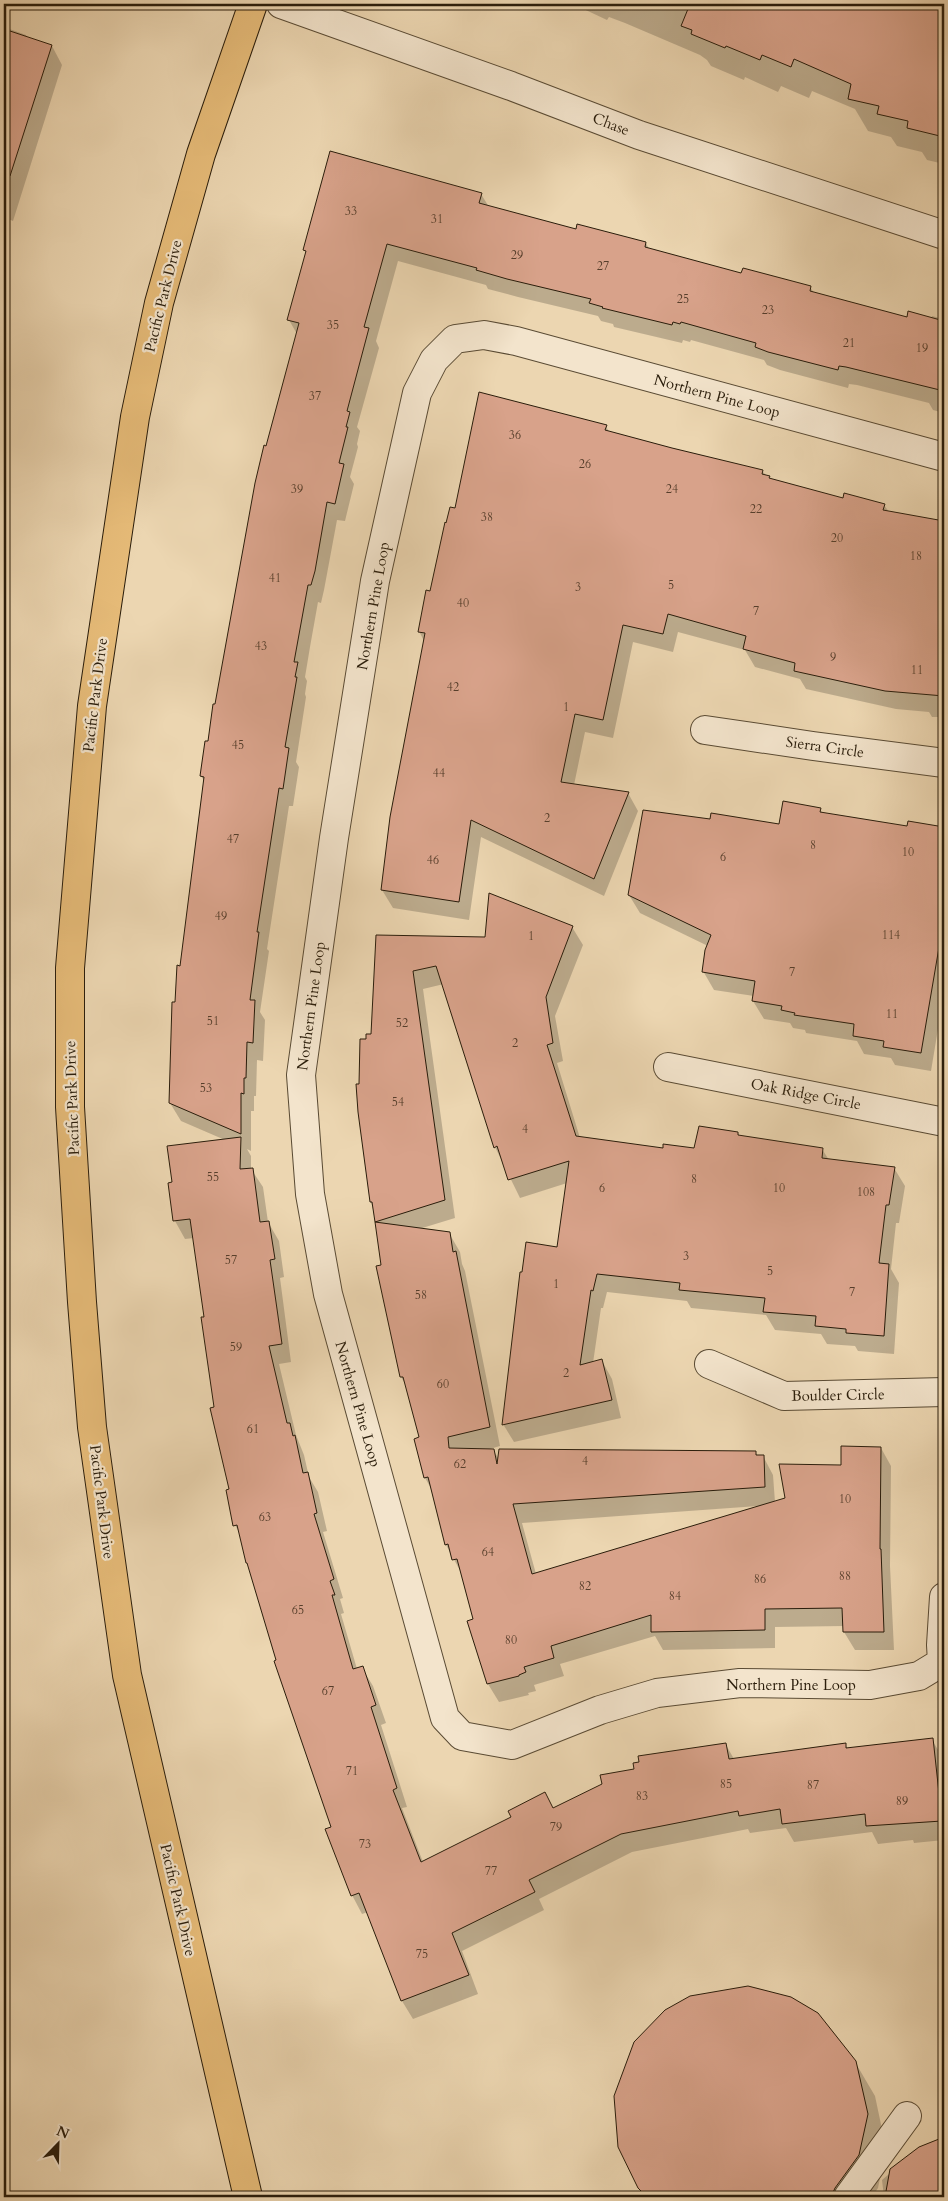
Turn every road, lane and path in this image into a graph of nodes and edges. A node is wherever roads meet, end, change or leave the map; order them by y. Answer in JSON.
{"nodes":[{"id":1,"x":253,"y":4,"type":"edge"},
{"id":2,"x":281,"y":4,"type":"edge"},
{"id":3,"x":944,"y":235,"type":"edge"},
{"id":4,"x":944,"y":457,"type":"edge"},
{"id":5,"x":705,"y":730,"type":"dead end"},
{"id":6,"x":944,"y":763,"type":"edge"},
{"id":7,"x":668,"y":1067,"type":"dead end"},
{"id":8,"x":944,"y":1122,"type":"edge"},
{"id":9,"x":709,"y":1364,"type":"dead end"},
{"id":10,"x":944,"y":1392,"type":"edge"},
{"id":11,"x":944,"y":1597,"type":"edge"},
{"id":12,"x":943,"y":1665,"type":"edge"},
{"id":13,"x":907,"y":2116,"type":"dead end"},
{"id":14,"x":248,"y":2197,"type":"edge"},
{"id":15,"x":848,"y":2197,"type":"edge"}],
"edges":[{"from":1,"to":14,"type":"main road","name":"Pacific Park Drive"},
{"from":2,"to":3,"type":"street","name":"Chase"},
{"from":4,"to":12,"type":"street","name":"Northern Pine Loop"},
{"from":5,"to":6,"type":"street","name":"Sierra Circle"},
{"from":7,"to":8,"type":"street","name":"Oak Ridge Circle"},
{"from":9,"to":10,"type":"street","name":"Boulder Circle"},
{"from":11,"to":12,"type":"street","name":"Northern Pine Loop"},
{"from":13,"to":15,"type":"street"}]}
